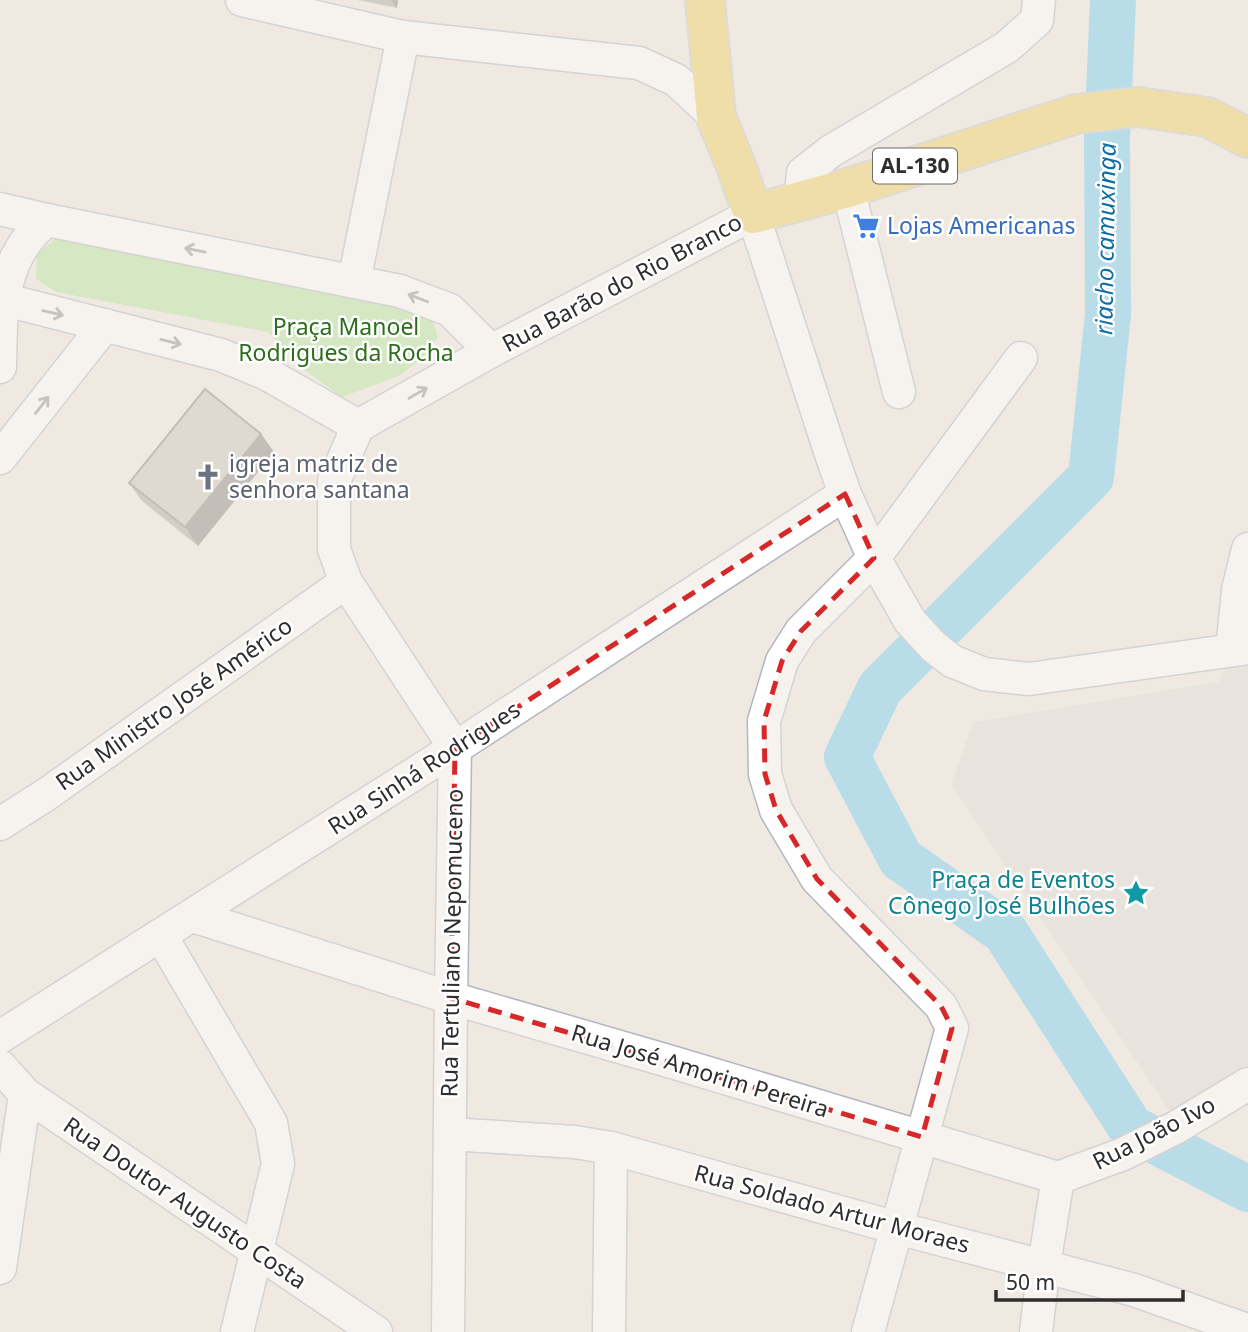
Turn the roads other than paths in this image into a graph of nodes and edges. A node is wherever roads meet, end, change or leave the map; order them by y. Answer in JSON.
{"nodes":[{"id":1,"x":242,"y":0,"type":"edge"},
{"id":2,"x":705,"y":0,"type":"edge"},
{"id":3,"x":1039,"y":0,"type":"edge"},
{"id":4,"x":403,"y":37,"type":"junction"},
{"id":5,"x":716,"y":117,"type":"junction"},
{"id":6,"x":1248,"y":138,"type":"edge"},
{"id":7,"x":848,"y":188,"type":"junction"},
{"id":8,"x":800,"y":201,"type":"junction"},
{"id":9,"x":0,"y":209,"type":"edge"},
{"id":10,"x":753,"y":214,"type":"junction"},
{"id":11,"x":47,"y":220,"type":"junction"},
{"id":12,"x":354,"y":282,"type":"junction"},
{"id":13,"x":2,"y":299,"type":"edge"},
{"id":14,"x":105,"y":325,"type":"junction"},
{"id":15,"x":491,"y":351,"type":"junction"},
{"id":16,"x":1021,"y":358,"type":"dead end"},
{"id":17,"x":0,"y":367,"type":"edge"},
{"id":18,"x":899,"y":392,"type":"dead end"},
{"id":19,"x":358,"y":426,"type":"junction"},
{"id":20,"x":0,"y":458,"type":"edge"},
{"id":21,"x":845,"y":494,"type":"junction"},
{"id":22,"x":1248,"y":549,"type":"edge"},
{"id":23,"x":874,"y":558,"type":"junction"},
{"id":24,"x":346,"y":582,"type":"junction"},
{"id":25,"x":1240,"y":649,"type":"edge"},
{"id":26,"x":455,"y":748,"type":"junction"},
{"id":27,"x":0,"y":824,"type":"edge"},
{"id":28,"x":193,"y":916,"type":"junction"},
{"id":29,"x":161,"y":936,"type":"junction"},
{"id":30,"x":450,"y":998,"type":"junction"},
{"id":31,"x":0,"y":1037,"type":"edge"},
{"id":32,"x":0,"y":1066,"type":"edge"},
{"id":33,"x":1248,"y":1084,"type":"edge"},
{"id":34,"x":25,"y":1094,"type":"junction"},
{"id":35,"x":450,"y":1134,"type":"junction"},
{"id":36,"x":922,"y":1137,"type":"junction"},
{"id":37,"x":611,"y":1148,"type":"junction"},
{"id":38,"x":1058,"y":1178,"type":"junction"},
{"id":39,"x":897,"y":1228,"type":"junction"},
{"id":40,"x":256,"y":1252,"type":"junction"},
{"id":41,"x":1044,"y":1265,"type":"junction"},
{"id":42,"x":0,"y":1268,"type":"edge"},
{"id":43,"x":1247,"y":1331,"type":"edge"},
{"id":44,"x":237,"y":1332,"type":"edge"},
{"id":45,"x":376,"y":1332,"type":"edge"},
{"id":46,"x":448,"y":1332,"type":"edge"},
{"id":47,"x":609,"y":1332,"type":"edge"},
{"id":48,"x":868,"y":1332,"type":"edge"},
{"id":49,"x":1036,"y":1332,"type":"edge"}],
"edges":[{"from":1,"to":4,"type":"street"},
{"from":2,"to":5,"type":"main road"},
{"from":3,"to":8,"type":"street"},
{"from":4,"to":5,"type":"street"},
{"from":4,"to":12,"type":"street"},
{"from":5,"to":10,"type":"main road"},
{"from":6,"to":7,"type":"main road","number":"AL-130"},
{"from":7,"to":8,"type":"main road","number":"AL-130"},
{"from":7,"to":18,"type":"street"},
{"from":8,"to":10,"type":"main road","number":"AL-130"},
{"from":9,"to":11,"type":"street"},
{"from":10,"to":15,"type":"street","name":"Rua Barão do Rio Branco"},
{"from":10,"to":21,"type":"street"},
{"from":12,"to":11,"type":"street","one_way":true},
{"from":11,"to":13,"type":"street"},
{"from":15,"to":12,"type":"street","one_way":true},
{"from":13,"to":14,"type":"street","one_way":true},
{"from":13,"to":17,"type":"street"},
{"from":14,"to":19,"type":"street","one_way":true},
{"from":20,"to":14,"type":"street","one_way":true},
{"from":19,"to":15,"type":"street","one_way":true},
{"from":16,"to":23,"type":"street"},
{"from":19,"to":24,"type":"street"},
{"from":21,"to":23,"type":"street"},
{"from":21,"to":26,"type":"street","name":"Rua Sinhá Rodrigues"},
{"from":22,"to":25,"type":"street"},
{"from":23,"to":25,"type":"street"},
{"from":23,"to":36,"type":"street"},
{"from":24,"to":26,"type":"street"},
{"from":24,"to":27,"type":"street","name":"Rua Ministro José Américo"},
{"from":26,"to":28,"type":"street","name":"Rua Sinhá Rodrigues"},
{"from":26,"to":30,"type":"street","name":"Rua Tertuliano Nepomuceno"},
{"from":28,"to":29,"type":"street","name":"Rua Sinhá Rodrigues"},
{"from":28,"to":30,"type":"street","name":"Rua José Amorim Pereira"},
{"from":29,"to":31,"type":"street","name":"Rua Sinhá Rodrigues"},
{"from":29,"to":40,"type":"street"},
{"from":30,"to":35,"type":"street","name":"Rua Tertuliano Nepomuceno"},
{"from":30,"to":36,"type":"street","name":"Rua José Amorim Pereira"},
{"from":32,"to":34,"type":"street","name":"Rua Doutor Augusto Costa"},
{"from":33,"to":38,"type":"street","name":"Rua João Ivo"},
{"from":34,"to":40,"type":"street","name":"Rua Doutor Augusto Costa"},
{"from":34,"to":42,"type":"street"},
{"from":35,"to":37,"type":"street","name":"Rua Soldado Artur Moraes"},
{"from":35,"to":46,"type":"street","name":"Rua Tertuliano Nepomuceno"},
{"from":36,"to":38,"type":"street","name":"Rua José Amorim Pereira"},
{"from":36,"to":39,"type":"street"},
{"from":37,"to":39,"type":"street","name":"Rua Soldado Artur Moraes"},
{"from":37,"to":47,"type":"street"},
{"from":38,"to":41,"type":"street"},
{"from":39,"to":41,"type":"street","name":"Rua Soldado Artur Moraes"},
{"from":39,"to":48,"type":"street"},
{"from":40,"to":44,"type":"street"},
{"from":40,"to":45,"type":"street","name":"Rua Doutor Augusto Costa"},
{"from":41,"to":43,"type":"street","name":"Rua Soldado Artur Moraes"},
{"from":41,"to":49,"type":"street"}]}
